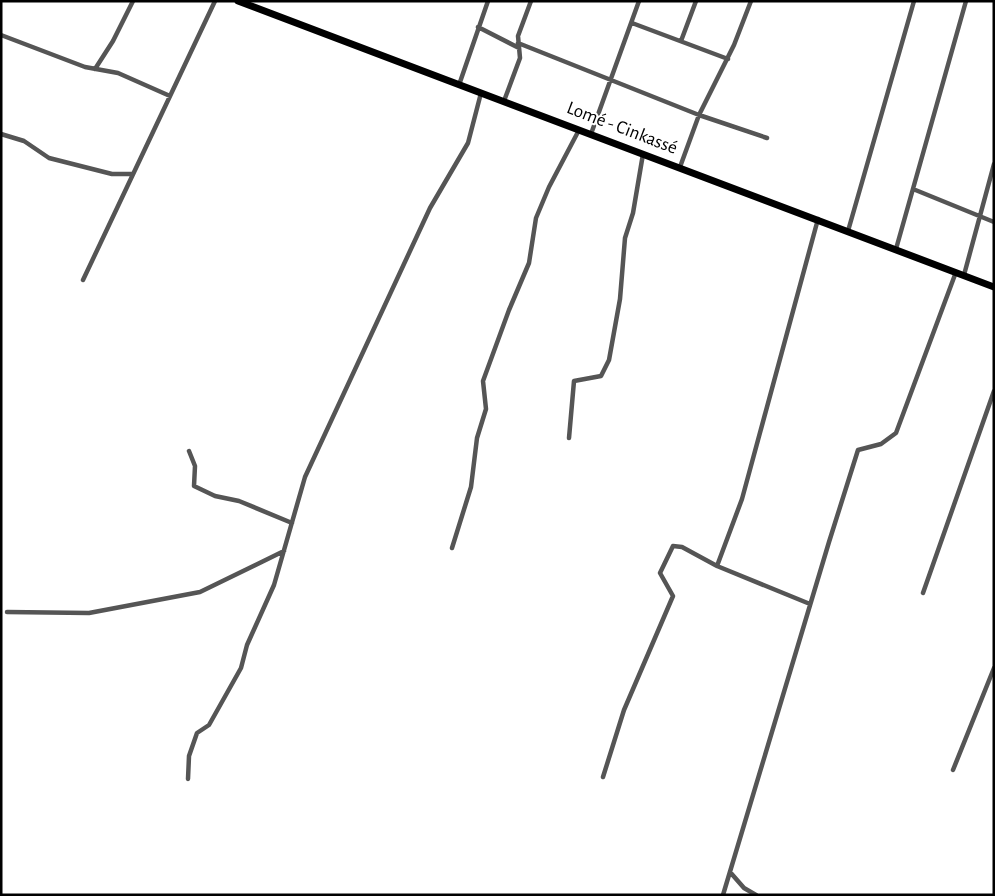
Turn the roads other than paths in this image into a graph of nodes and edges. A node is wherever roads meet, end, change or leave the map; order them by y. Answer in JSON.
{"nodes":[{"id":1,"x":133,"y":1,"type":"edge"},
{"id":2,"x":215,"y":1,"type":"edge"},
{"id":3,"x":238,"y":1,"type":"edge"},
{"id":4,"x":488,"y":1,"type":"edge"},
{"id":5,"x":531,"y":1,"type":"edge"},
{"id":6,"x":639,"y":1,"type":"edge"},
{"id":7,"x":696,"y":1,"type":"edge"},
{"id":8,"x":751,"y":1,"type":"edge"},
{"id":9,"x":914,"y":1,"type":"edge"},
{"id":10,"x":966,"y":1,"type":"edge"},
{"id":11,"x":632,"y":23,"type":"junction"},
{"id":12,"x":478,"y":28,"type":"junction"},
{"id":13,"x":1,"y":35,"type":"edge"},
{"id":14,"x":681,"y":41,"type":"junction"},
{"id":15,"x":518,"y":45,"type":"junction"},
{"id":16,"x":728,"y":59,"type":"junction"},
{"id":17,"x":95,"y":69,"type":"junction"},
{"id":18,"x":611,"y":79,"type":"junction"},
{"id":19,"x":459,"y":84,"type":"junction"},
{"id":20,"x":481,"y":93,"type":"junction"},
{"id":21,"x":170,"y":96,"type":"junction"},
{"id":22,"x":504,"y":101,"type":"junction"},
{"id":23,"x":699,"y":115,"type":"junction"},
{"id":24,"x":579,"y":130,"type":"junction"},
{"id":25,"x":1,"y":134,"type":"edge"},
{"id":26,"x":591,"y":134,"type":"junction"},
{"id":27,"x":767,"y":138,"type":"dead end"},
{"id":28,"x":643,"y":154,"type":"junction"},
{"id":29,"x":994,"y":164,"type":"edge"},
{"id":30,"x":680,"y":167,"type":"junction"},
{"id":31,"x":133,"y":174,"type":"junction"},
{"id":32,"x":913,"y":189,"type":"junction"},
{"id":33,"x":980,"y":217,"type":"junction"},
{"id":34,"x":818,"y":220,"type":"junction"},
{"id":35,"x":994,"y":222,"type":"edge"},
{"id":36,"x":848,"y":231,"type":"junction"},
{"id":37,"x":896,"y":249,"type":"junction"},
{"id":38,"x":956,"y":272,"type":"junction"},
{"id":39,"x":964,"y":274,"type":"junction"},
{"id":40,"x":83,"y":280,"type":"dead end"},
{"id":41,"x":994,"y":287,"type":"edge"},
{"id":42,"x":994,"y":391,"type":"edge"},
{"id":43,"x":569,"y":438,"type":"dead end"},
{"id":44,"x":188,"y":450,"type":"dead end"},
{"id":45,"x":292,"y":522,"type":"junction"},
{"id":46,"x":452,"y":548,"type":"dead end"},
{"id":47,"x":284,"y":551,"type":"junction"},
{"id":48,"x":717,"y":566,"type":"junction"},
{"id":49,"x":923,"y":593,"type":"dead end"},
{"id":50,"x":810,"y":604,"type":"junction"},
{"id":51,"x":7,"y":612,"type":"dead end"},
{"id":52,"x":994,"y":668,"type":"edge"},
{"id":53,"x":953,"y":770,"type":"dead end"},
{"id":54,"x":602,"y":777,"type":"dead end"},
{"id":55,"x":188,"y":779,"type":"dead end"},
{"id":56,"x":730,"y":872,"type":"junction"},
{"id":57,"x":723,"y":895,"type":"edge"},
{"id":58,"x":756,"y":895,"type":"edge"}],
"edges":[{"from":1,"to":17,"type":"street"},
{"from":2,"to":21,"type":"street"},
{"from":3,"to":19,"type":"highway","name":"Lomé - Cinkassé"},
{"from":4,"to":12,"type":"street"},
{"from":5,"to":15,"type":"street"},
{"from":6,"to":11,"type":"street"},
{"from":7,"to":14,"type":"street"},
{"from":8,"to":16,"type":"street"},
{"from":9,"to":36,"type":"street"},
{"from":10,"to":32,"type":"street"},
{"from":11,"to":14,"type":"street"},
{"from":11,"to":18,"type":"street"},
{"from":12,"to":15,"type":"street"},
{"from":12,"to":19,"type":"street"},
{"from":13,"to":17,"type":"street"},
{"from":14,"to":16,"type":"street"},
{"from":15,"to":18,"type":"street"},
{"from":15,"to":22,"type":"street"},
{"from":16,"to":23,"type":"street"},
{"from":17,"to":21,"type":"street"},
{"from":18,"to":23,"type":"street"},
{"from":18,"to":26,"type":"street"},
{"from":19,"to":20,"type":"highway","name":"Lomé - Cinkassé"},
{"from":20,"to":22,"type":"highway","name":"Lomé - Cinkassé"},
{"from":20,"to":45,"type":"street"},
{"from":21,"to":31,"type":"street"},
{"from":22,"to":24,"type":"highway","name":"Lomé - Cinkassé"},
{"from":23,"to":27,"type":"street"},
{"from":23,"to":30,"type":"street"},
{"from":24,"to":26,"type":"highway","name":"Lomé - Cinkassé"},
{"from":24,"to":46,"type":"street"},
{"from":25,"to":31,"type":"street"},
{"from":26,"to":28,"type":"highway","name":"Lomé - Cinkassé"},
{"from":28,"to":30,"type":"highway","name":"Lomé - Cinkassé"},
{"from":28,"to":43,"type":"street"},
{"from":29,"to":33,"type":"street"},
{"from":30,"to":34,"type":"highway","name":"Lomé - Cinkassé"},
{"from":31,"to":40,"type":"street"},
{"from":32,"to":33,"type":"street"},
{"from":32,"to":37,"type":"street"},
{"from":33,"to":35,"type":"street"},
{"from":33,"to":39,"type":"street"},
{"from":34,"to":36,"type":"highway","name":"Lomé - Cinkassé"},
{"from":34,"to":48,"type":"street"},
{"from":36,"to":37,"type":"highway","name":"Lomé - Cinkassé"},
{"from":37,"to":38,"type":"highway","name":"Lomé - Cinkassé"},
{"from":38,"to":39,"type":"highway","name":"Lomé - Cinkassé"},
{"from":38,"to":50,"type":"street"},
{"from":39,"to":41,"type":"highway","name":"Lomé - Cinkassé"},
{"from":42,"to":49,"type":"street"},
{"from":44,"to":45,"type":"street"},
{"from":45,"to":47,"type":"street"},
{"from":47,"to":51,"type":"street"},
{"from":47,"to":55,"type":"street"},
{"from":48,"to":50,"type":"street"},
{"from":48,"to":54,"type":"street"},
{"from":50,"to":56,"type":"street"},
{"from":52,"to":53,"type":"street"},
{"from":56,"to":57,"type":"street"},
{"from":56,"to":58,"type":"street"}]}
